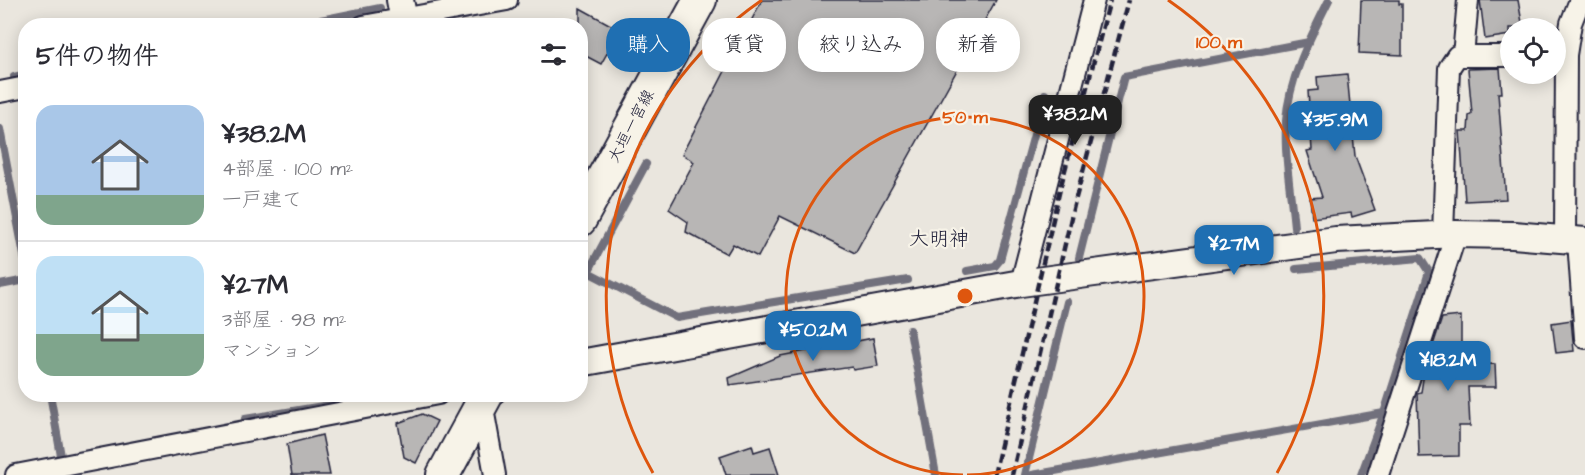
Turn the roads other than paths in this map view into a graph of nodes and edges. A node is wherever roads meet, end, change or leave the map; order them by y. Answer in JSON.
{"nodes":[{"id":1,"x":507,"y":0,"type":"edge"},
{"id":2,"x":700,"y":0,"type":"edge"},
{"id":3,"x":1094,"y":0,"type":"edge"},
{"id":4,"x":1468,"y":0,"type":"edge"},
{"id":5,"x":1580,"y":0,"type":"edge"},
{"id":6,"x":403,"y":15,"type":"edge"},
{"id":7,"x":1566,"y":37,"type":"edge"},
{"id":8,"x":1463,"y":56,"type":"junction"},
{"id":9,"x":1500,"y":56,"type":"edge"},
{"id":10,"x":1563,"y":84,"type":"edge"},
{"id":11,"x":1,"y":87,"type":"edge"},
{"id":12,"x":18,"y":87,"type":"edge"},
{"id":13,"x":588,"y":205,"type":"edge"},
{"id":14,"x":1450,"y":234,"type":"junction"},
{"id":15,"x":1576,"y":240,"type":"edge"},
{"id":16,"x":1021,"y":283,"type":"junction"},
{"id":17,"x":1585,"y":338,"type":"edge"},
{"id":18,"x":588,"y":362,"type":"edge"},
{"id":19,"x":396,"y":402,"type":"edge"},
{"id":20,"x":480,"y":402,"type":"edge"},
{"id":21,"x":484,"y":402,"type":"edge"},
{"id":22,"x":16,"y":475,"type":"edge"},
{"id":23,"x":443,"y":475,"type":"edge"},
{"id":24,"x":495,"y":475,"type":"edge"},
{"id":25,"x":1378,"y":475,"type":"edge"}],
"edges":[{"from":1,"to":6,"type":"street"},
{"from":2,"to":13,"type":"main road","name":"大垣一宮線"},
{"from":3,"to":16,"type":"street"},
{"from":4,"to":8,"type":"street"},
{"from":5,"to":7,"type":"street"},
{"from":8,"to":9,"type":"street"},
{"from":8,"to":14,"type":"street"},
{"from":10,"to":15,"type":"street"},
{"from":11,"to":12,"type":"street"},
{"from":14,"to":15,"type":"street"},
{"from":14,"to":16,"type":"street"},
{"from":14,"to":25,"type":"street"},
{"from":15,"to":17,"type":"street"},
{"from":16,"to":18,"type":"street"},
{"from":19,"to":22,"type":"street"},
{"from":20,"to":23,"type":"main road"},
{"from":21,"to":24,"type":"street"}]}
